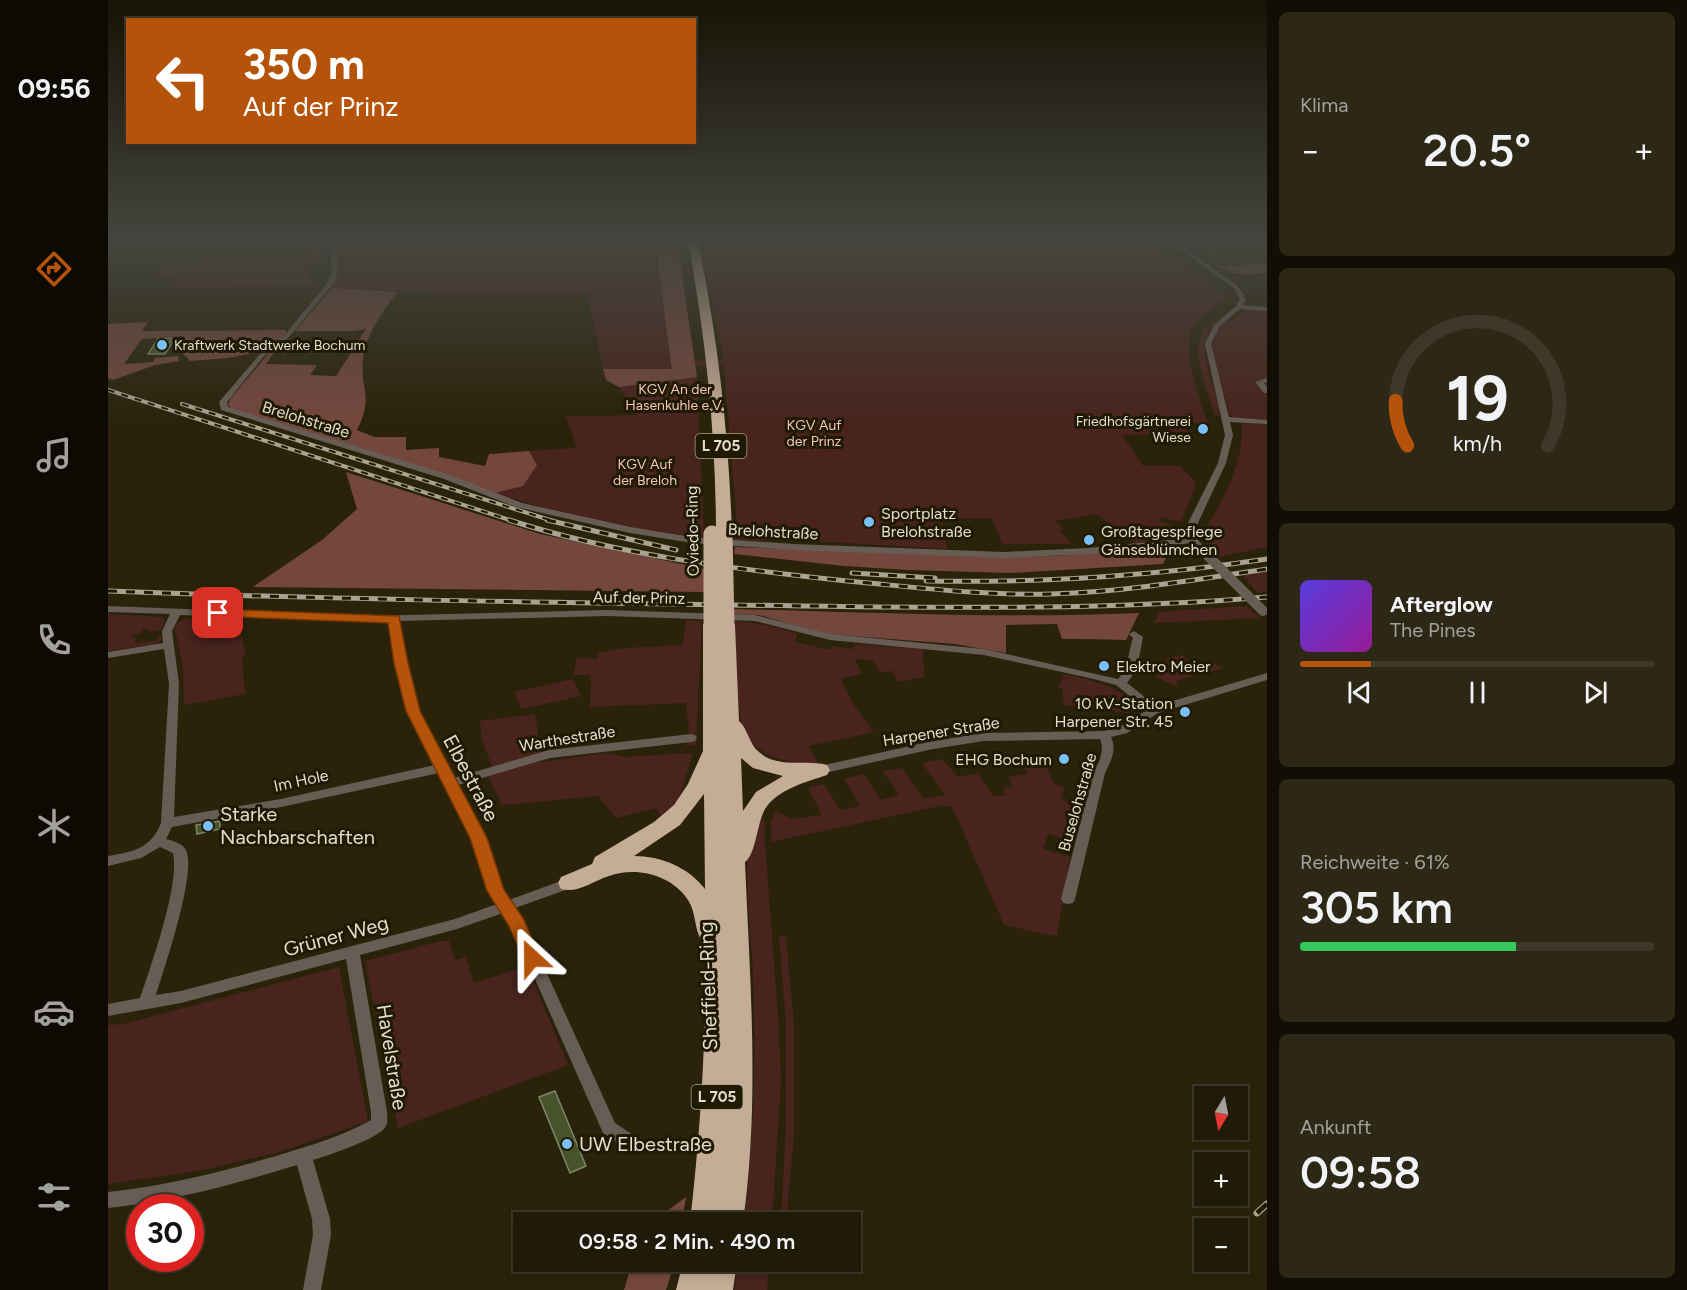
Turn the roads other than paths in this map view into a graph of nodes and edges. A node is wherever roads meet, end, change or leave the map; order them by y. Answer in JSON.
{"nodes":[{"id":1,"x":316,"y":301,"type":"edge"},
{"id":2,"x":696,"y":301,"type":"edge"},
{"id":3,"x":705,"y":301,"type":"edge"},
{"id":4,"x":1242,"y":301,"type":"edge"},
{"id":5,"x":1239,"y":306,"type":"junction"},
{"id":6,"x":1267,"y":309,"type":"edge"},
{"id":7,"x":1267,"y":380,"type":"edge"},
{"id":8,"x":1267,"y":391,"type":"edge"},
{"id":9,"x":1227,"y":419,"type":"junction"},
{"id":10,"x":1267,"y":422,"type":"edge"},
{"id":11,"x":718,"y":534,"type":"junction"},
{"id":12,"x":1194,"y":540,"type":"junction"},
{"id":13,"x":108,"y":609,"type":"edge"},
{"id":14,"x":177,"y":611,"type":"junction"},
{"id":15,"x":1265,"y":613,"type":"edge"},
{"id":16,"x":394,"y":619,"type":"junction"},
{"id":17,"x":719,"y":625,"type":"junction"},
{"id":18,"x":1134,"y":634,"type":"dead end"},
{"id":19,"x":169,"y":645,"type":"junction"},
{"id":20,"x":108,"y":655,"type":"edge"},
{"id":21,"x":1267,"y":676,"type":"edge"},
{"id":22,"x":1120,"y":683,"type":"junction"},
{"id":23,"x":727,"y":701,"type":"junction"},
{"id":24,"x":1154,"y":710,"type":"junction"},
{"id":25,"x":1104,"y":735,"type":"junction"},
{"id":26,"x":711,"y":745,"type":"junction"},
{"id":27,"x":442,"y":768,"type":"junction"},
{"id":28,"x":820,"y":770,"type":"junction"},
{"id":29,"x":450,"y":783,"type":"junction"},
{"id":30,"x":167,"y":823,"type":"junction"},
{"id":31,"x":159,"y":842,"type":"junction"},
{"id":32,"x":108,"y":861,"type":"edge"},
{"id":33,"x":734,"y":883,"type":"junction"},
{"id":34,"x":569,"y":884,"type":"junction"},
{"id":35,"x":1068,"y":899,"type":"dead end"},
{"id":36,"x":506,"y":906,"type":"junction"},
{"id":37,"x":352,"y":952,"type":"junction"},
{"id":38,"x":717,"y":970,"type":"junction"},
{"id":39,"x":146,"y":1003,"type":"junction"},
{"id":40,"x":108,"y":1010,"type":"edge"},
{"id":41,"x":627,"y":1140,"type":"dead end"},
{"id":42,"x":303,"y":1155,"type":"junction"},
{"id":43,"x":108,"y":1200,"type":"edge"},
{"id":44,"x":706,"y":1212,"type":"edge"},
{"id":45,"x":729,"y":1212,"type":"edge"},
{"id":46,"x":696,"y":1272,"type":"edge"},
{"id":47,"x":720,"y":1272,"type":"edge"},
{"id":48,"x":312,"y":1290,"type":"edge"},
{"id":49,"x":692,"y":1290,"type":"edge"},
{"id":50,"x":717,"y":1290,"type":"edge"}],
"edges":[{"from":1,"to":12,"type":"street","name":"Brelohstraße"},
{"from":2,"to":11,"type":"highway","name":"Oviedo-Ring","number":"L 705"},
{"from":3,"to":11,"type":"highway","name":"Oviedo-Ring","number":"L 705"},
{"from":4,"to":5,"type":"street"},
{"from":5,"to":6,"type":"street"},
{"from":5,"to":9,"type":"street"},
{"from":7,"to":8,"type":"street"},
{"from":9,"to":10,"type":"street"},
{"from":9,"to":12,"type":"street"},
{"from":11,"to":17,"type":"highway","name":"Oviedo-Ring","number":"L 705","bridge":true},
{"from":12,"to":15,"type":"street","bridge":true},
{"from":13,"to":14,"type":"street","name":"Auf der Prinz"},
{"from":14,"to":16,"type":"street","name":"Auf der Prinz"},
{"from":14,"to":19,"type":"street"},
{"from":16,"to":22,"type":"street","name":"Auf der Prinz"},
{"from":16,"to":27,"type":"street","name":"Elbestraße"},
{"from":17,"to":23,"type":"highway","name":"Oviedo-Ring","number":"L 705"},
{"from":17,"to":26,"type":"highway","name":"Oviedo-Ring","number":"L 705"},
{"from":18,"to":22,"type":"street"},
{"from":19,"to":20,"type":"street"},
{"from":19,"to":30,"type":"street"},
{"from":21,"to":24,"type":"street"},
{"from":22,"to":24,"type":"street","name":"Auf der Prinz"},
{"from":23,"to":26,"type":"highway","name":"Oviedo-Ring","number":"L 705"},
{"from":23,"to":28,"type":"highway","number":"L 705"},
{"from":24,"to":25,"type":"street","name":"Buselohstraße"},
{"from":25,"to":28,"type":"street","name":"Harpener Straße"},
{"from":25,"to":35,"type":"street","name":"Buselohstraße"},
{"from":26,"to":29,"type":"street","name":"Warthestraße"},
{"from":26,"to":33,"type":"highway","name":"Sheffield-Ring","number":"L 705"},
{"from":26,"to":34,"type":"highway","number":"L 705"},
{"from":26,"to":38,"type":"highway","name":"Sheffield-Ring","number":"L 705"},
{"from":27,"to":29,"type":"street","name":"Elbestraße"},
{"from":27,"to":30,"type":"street","name":"Im Hole"},
{"from":28,"to":33,"type":"highway","number":"L 705"},
{"from":29,"to":36,"type":"street","name":"Elbestraße"},
{"from":30,"to":31,"type":"street"},
{"from":31,"to":32,"type":"street"},
{"from":31,"to":39,"type":"street"},
{"from":33,"to":45,"type":"highway","name":"Sheffield-Ring","number":"L 705"},
{"from":34,"to":36,"type":"street","name":"Grüner Weg"},
{"from":34,"to":38,"type":"highway","number":"L 705"},
{"from":36,"to":37,"type":"street","name":"Grüner Weg"},
{"from":36,"to":41,"type":"street","name":"Elbestraße"},
{"from":37,"to":39,"type":"street","name":"Grüner Weg"},
{"from":37,"to":42,"type":"street","name":"Havelstraße"},
{"from":38,"to":44,"type":"highway","name":"Sheffield-Ring","number":"L 705"},
{"from":39,"to":40,"type":"street","name":"Grüner Weg"},
{"from":42,"to":43,"type":"street","name":"Havelstraße"},
{"from":42,"to":48,"type":"street"},
{"from":46,"to":49,"type":"highway"},
{"from":47,"to":50,"type":"highway"}]}
